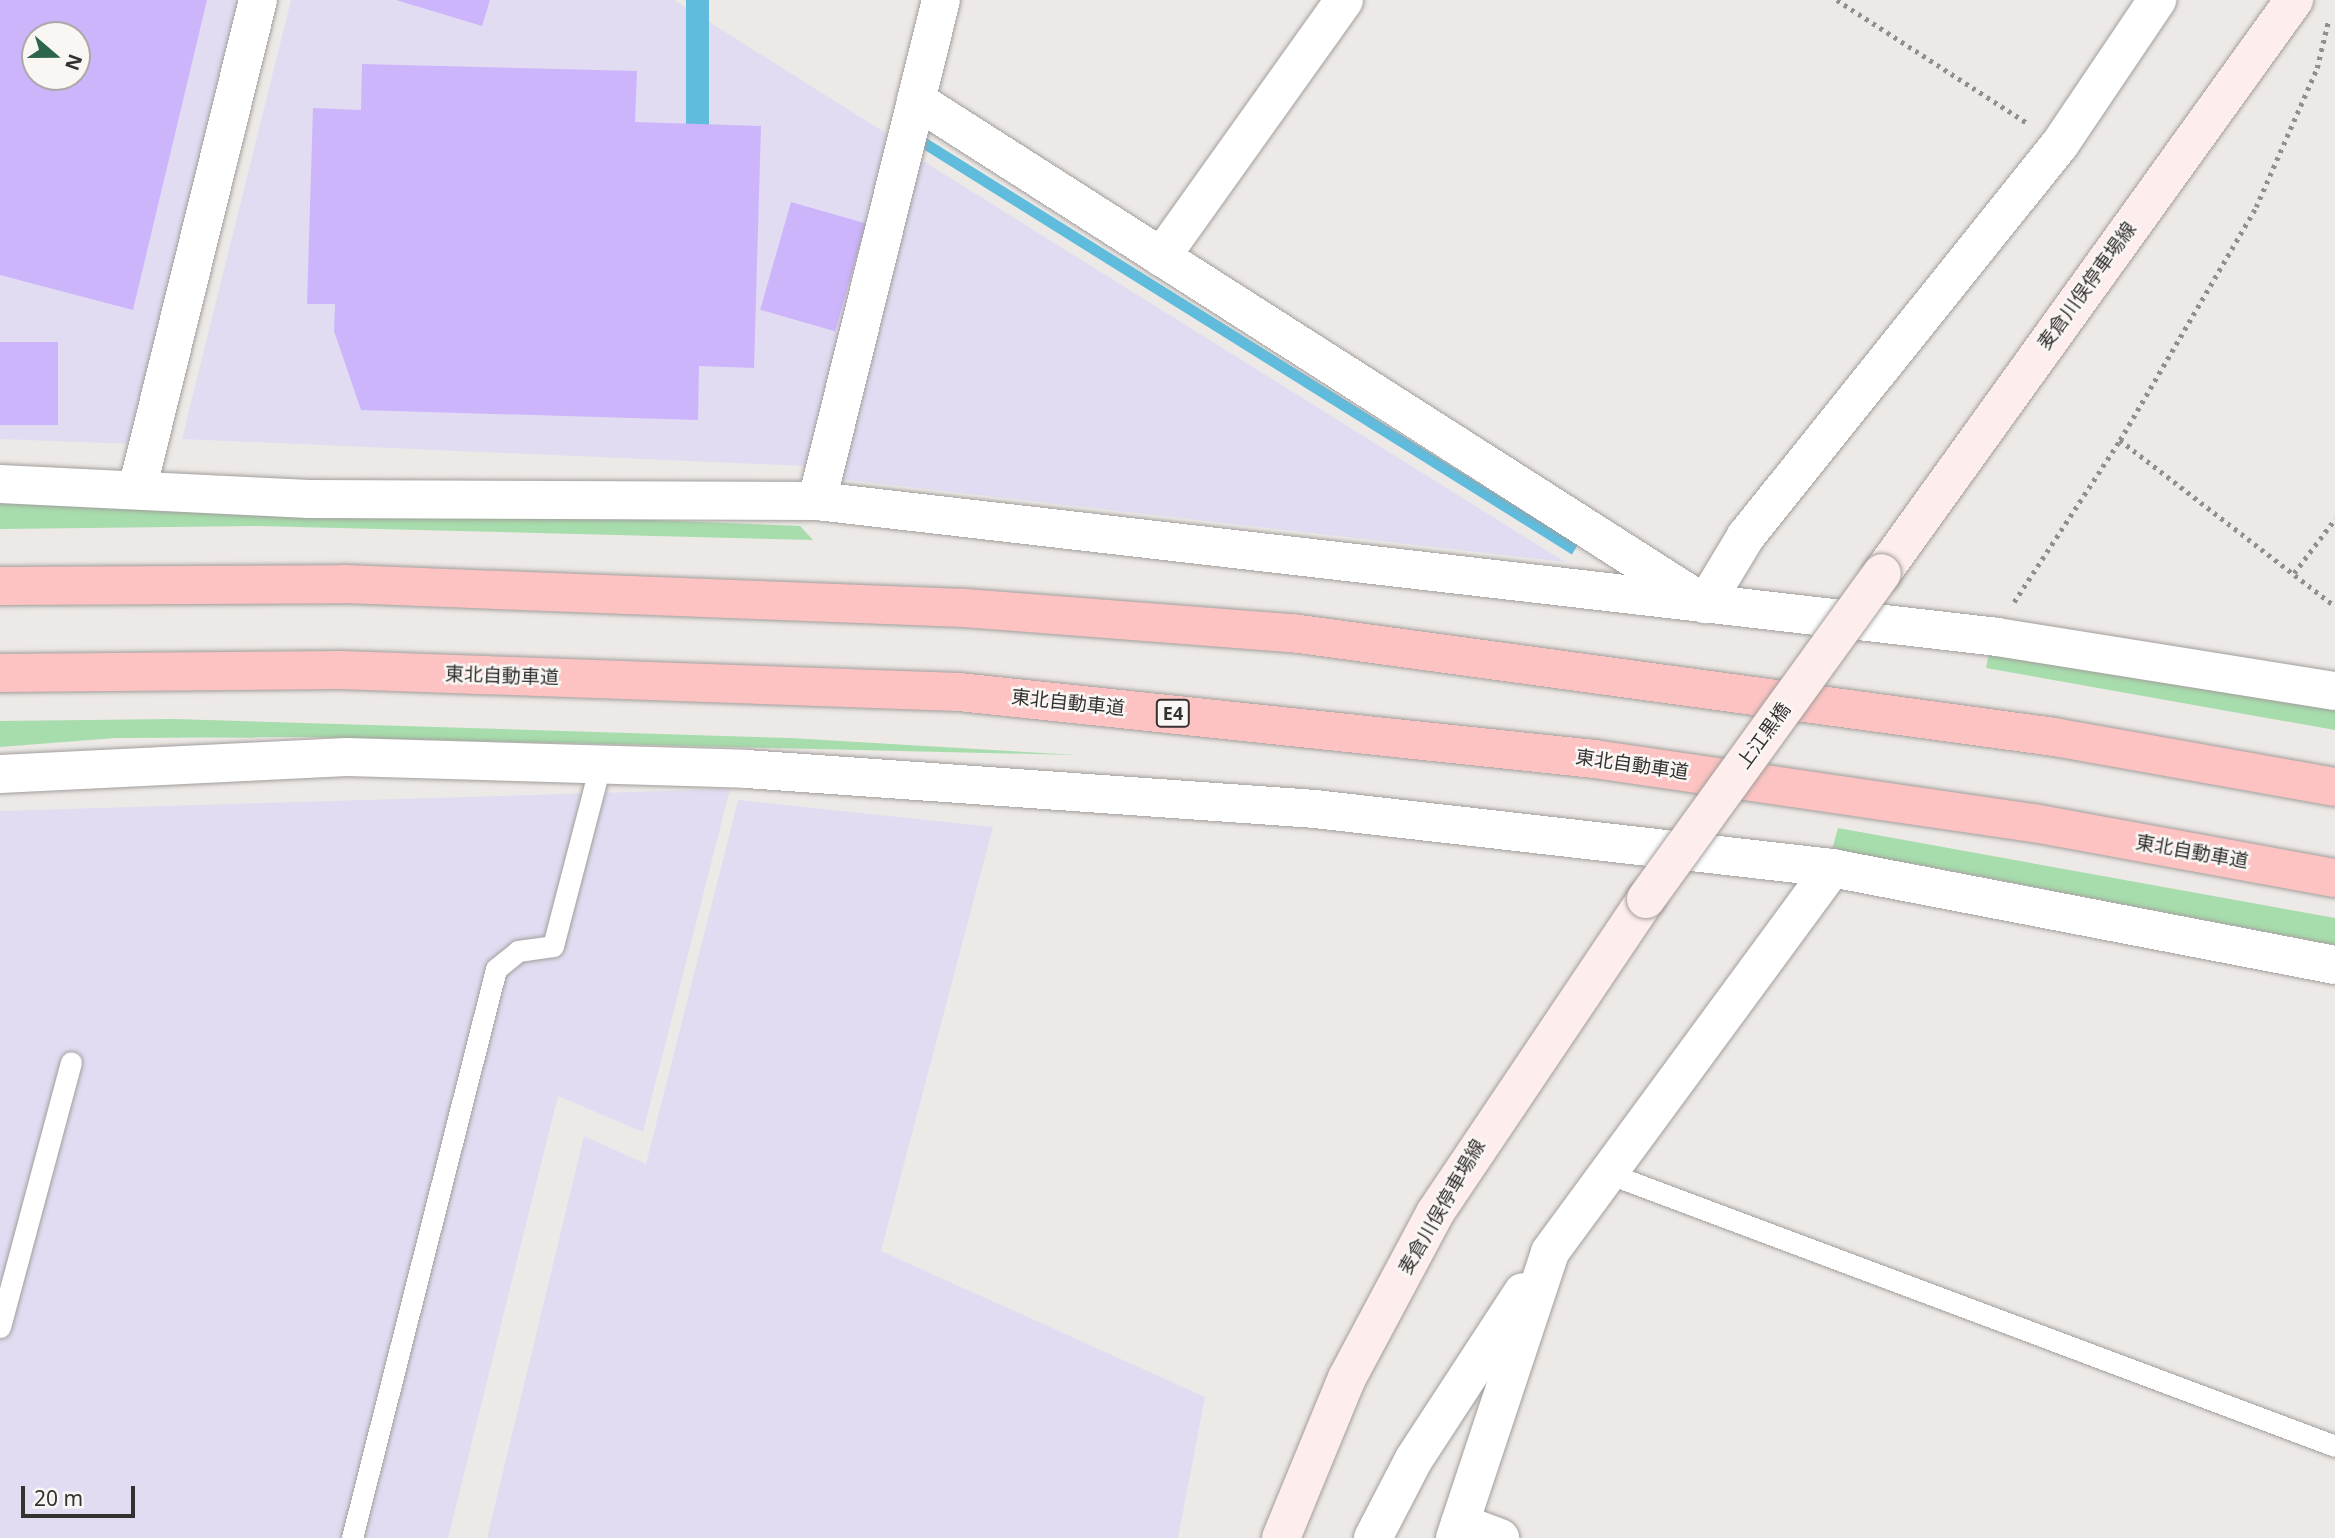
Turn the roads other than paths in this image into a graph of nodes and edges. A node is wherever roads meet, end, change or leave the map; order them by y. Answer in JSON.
{"nodes":[{"id":1,"x":258,"y":0,"type":"edge"},
{"id":2,"x":941,"y":0,"type":"edge"},
{"id":3,"x":1344,"y":0,"type":"edge"},
{"id":4,"x":2157,"y":0,"type":"edge"},
{"id":5,"x":2294,"y":0,"type":"edge"},
{"id":6,"x":916,"y":100,"type":"junction"},
{"id":7,"x":1161,"y":257,"type":"junction"},
{"id":8,"x":0,"y":484,"type":"edge"},
{"id":9,"x":137,"y":490,"type":"junction"},
{"id":10,"x":817,"y":501,"type":"junction"},
{"id":11,"x":1882,"y":573,"type":"joint"},
{"id":12,"x":0,"y":586,"type":"edge"},
{"id":13,"x":1705,"y":604,"type":"junction"},
{"id":14,"x":0,"y":673,"type":"edge"},
{"id":15,"x":2335,"y":691,"type":"edge"},
{"id":16,"x":600,"y":765,"type":"junction"},
{"id":17,"x":0,"y":774,"type":"edge"},
{"id":18,"x":2335,"y":787,"type":"edge"},
{"id":19,"x":1832,"y":868,"type":"junction"},
{"id":20,"x":2335,"y":878,"type":"edge"},
{"id":21,"x":1646,"y":899,"type":"joint"},
{"id":22,"x":2335,"y":965,"type":"edge"},
{"id":23,"x":71,"y":1062,"type":"dead end"},
{"id":24,"x":1610,"y":1174,"type":"junction"},
{"id":25,"x":1550,"y":1252,"type":"junction"},
{"id":26,"x":0,"y":1327,"type":"edge"},
{"id":27,"x":2335,"y":1446,"type":"edge"},
{"id":28,"x":1458,"y":1530,"type":"edge"},
{"id":29,"x":352,"y":1538,"type":"edge"},
{"id":30,"x":1281,"y":1538,"type":"edge"},
{"id":31,"x":1373,"y":1538,"type":"edge"},
{"id":32,"x":1500,"y":1538,"type":"edge"}],
"edges":[{"from":1,"to":9,"type":"street"},
{"from":2,"to":6,"type":"street"},
{"from":3,"to":7,"type":"street"},
{"from":4,"to":13,"type":"street"},
{"from":5,"to":11,"type":"main road","name":"麦倉川俣停車場線"},
{"from":6,"to":7,"type":"street"},
{"from":6,"to":10,"type":"street"},
{"from":7,"to":13,"type":"street"},
{"from":8,"to":9,"type":"street"},
{"from":9,"to":10,"type":"street"},
{"from":10,"to":13,"type":"street"},
{"from":11,"to":21,"type":"main road","name":"上江黒橋","bridge":true},
{"from":12,"to":18,"type":"highway"},
{"from":13,"to":15,"type":"street"},
{"from":14,"to":20,"type":"highway","name":"東北自動車道","number":"E4"},
{"from":16,"to":17,"type":"street"},
{"from":16,"to":19,"type":"street"},
{"from":16,"to":29,"type":"lane"},
{"from":19,"to":22,"type":"street"},
{"from":19,"to":24,"type":"street"},
{"from":21,"to":30,"type":"main road","name":"麦倉川俣停車場線"},
{"from":23,"to":26,"type":"lane"},
{"from":24,"to":25,"type":"street"},
{"from":24,"to":27,"type":"lane"},
{"from":25,"to":28,"type":"street"},
{"from":25,"to":31,"type":"street"},
{"from":28,"to":32,"type":"street"}]}
